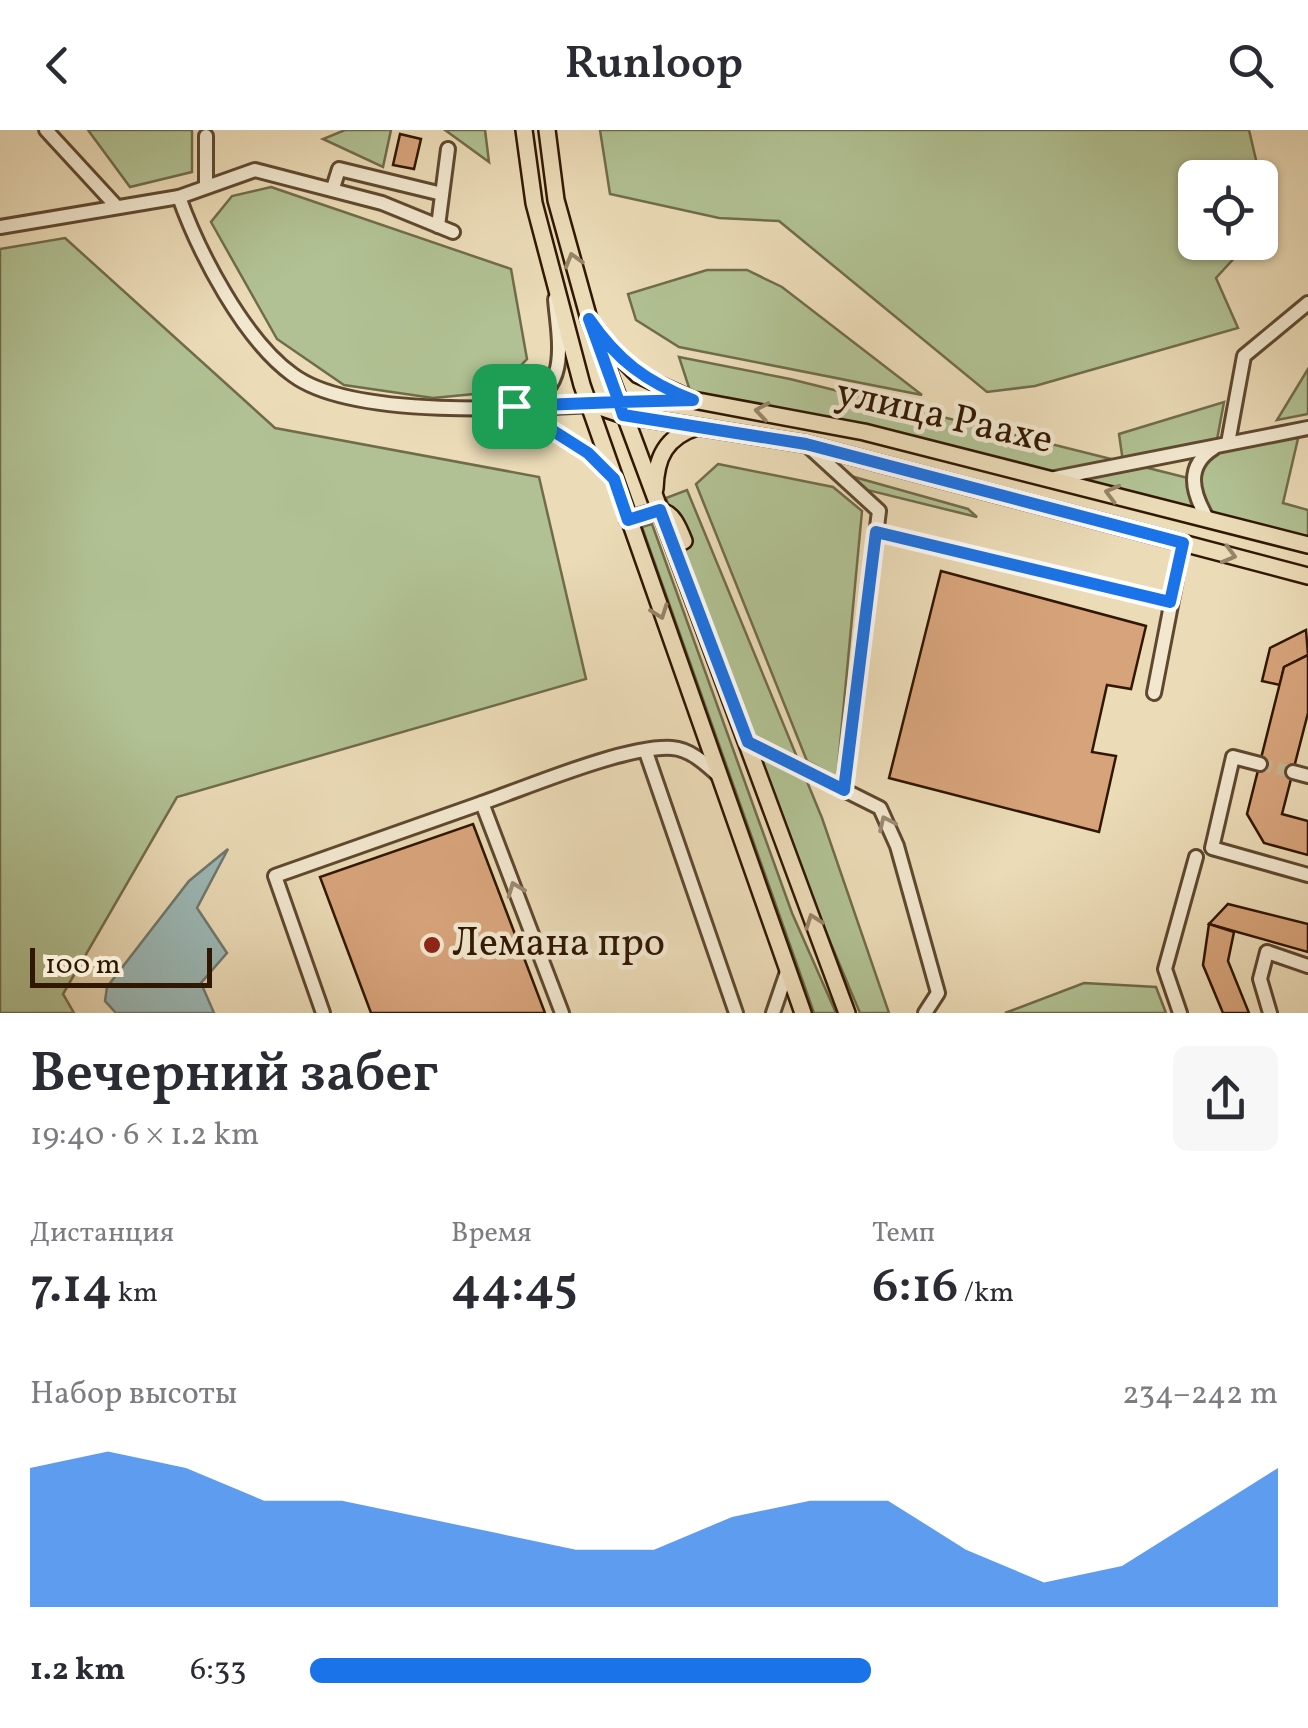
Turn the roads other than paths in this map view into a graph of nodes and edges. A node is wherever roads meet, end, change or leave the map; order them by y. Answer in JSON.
{"nodes":[{"id":1,"x":46,"y":130,"type":"edge"},
{"id":2,"x":524,"y":130,"type":"edge"},
{"id":3,"x":547,"y":130,"type":"edge"},
{"id":4,"x":206,"y":136,"type":"dead end"},
{"id":5,"x":448,"y":149,"type":"dead end"},
{"id":6,"x":206,"y":185,"type":"junction"},
{"id":7,"x":334,"y":188,"type":"junction"},
{"id":8,"x":442,"y":194,"type":"junction"},
{"id":9,"x":179,"y":198,"type":"junction"},
{"id":10,"x":117,"y":207,"type":"junction"},
{"id":11,"x":438,"y":226,"type":"junction"},
{"id":12,"x":0,"y":227,"type":"edge"},
{"id":13,"x":453,"y":232,"type":"dead end"},
{"id":14,"x":554,"y":284,"type":"junction"},
{"id":15,"x":1308,"y":303,"type":"edge"},
{"id":16,"x":589,"y":319,"type":"junction"},
{"id":17,"x":693,"y":400,"type":"junction"},
{"id":18,"x":588,"y":403,"type":"junction"},
{"id":19,"x":514,"y":406,"type":"junction"},
{"id":20,"x":621,"y":408,"type":"junction"},
{"id":21,"x":703,"y":426,"type":"junction"},
{"id":22,"x":1308,"y":428,"type":"edge"},
{"id":23,"x":806,"y":444,"type":"junction"},
{"id":24,"x":1222,"y":445,"type":"junction"},
{"id":25,"x":1055,"y":478,"type":"junction"},
{"id":26,"x":614,"y":479,"type":"junction"},
{"id":27,"x":657,"y":504,"type":"junction"},
{"id":28,"x":1207,"y":518,"type":"junction"},
{"id":29,"x":628,"y":520,"type":"junction"},
{"id":30,"x":876,"y":532,"type":"junction"},
{"id":31,"x":1183,"y":543,"type":"junction"},
{"id":32,"x":1308,"y":544,"type":"edge"},
{"id":33,"x":1308,"y":576,"type":"edge"},
{"id":34,"x":1170,"y":602,"type":"junction"},
{"id":35,"x":1154,"y":693,"type":"dead end"},
{"id":36,"x":748,"y":742,"type":"junction"},
{"id":37,"x":646,"y":752,"type":"junction"},
{"id":38,"x":1260,"y":764,"type":"tunnel mouth"},
{"id":39,"x":1292,"y":772,"type":"tunnel mouth"},
{"id":40,"x":719,"y":776,"type":"junction"},
{"id":41,"x":1308,"y":776,"type":"edge"},
{"id":42,"x":844,"y":790,"type":"junction"},
{"id":43,"x":482,"y":804,"type":"junction"},
{"id":44,"x":1196,"y":857,"type":"dead end"},
{"id":45,"x":1308,"y":875,"type":"edge"},
{"id":46,"x":1308,"y":966,"type":"edge"},
{"id":47,"x":788,"y":969,"type":"junction"},
{"id":48,"x":323,"y":1013,"type":"edge"},
{"id":49,"x":562,"y":1013,"type":"edge"},
{"id":50,"x":736,"y":1013,"type":"edge"},
{"id":51,"x":773,"y":1013,"type":"edge"},
{"id":52,"x":804,"y":1013,"type":"edge"},
{"id":53,"x":847,"y":1013,"type":"edge"},
{"id":54,"x":925,"y":1013,"type":"edge"},
{"id":55,"x":1180,"y":1013,"type":"edge"},
{"id":56,"x":1270,"y":1013,"type":"edge"}],
"edges":[{"from":1,"to":10,"type":"street"},
{"from":2,"to":14,"type":"main road"},
{"from":16,"to":3,"type":"main road","one_way":true},
{"from":4,"to":6,"type":"street"},
{"from":5,"to":8,"type":"street"},
{"from":6,"to":7,"type":"street"},
{"from":6,"to":9,"type":"street"},
{"from":7,"to":8,"type":"street"},
{"from":7,"to":11,"type":"street"},
{"from":8,"to":11,"type":"street"},
{"from":9,"to":10,"type":"street"},
{"from":9,"to":19,"type":"street"},
{"from":10,"to":12,"type":"street"},
{"from":11,"to":13,"type":"street"},
{"from":14,"to":18,"type":"main road"},
{"from":14,"to":19,"type":"street"},
{"from":15,"to":24,"type":"street"},
{"from":16,"to":17,"type":"main road","name":"улица Раахе"},
{"from":16,"to":20,"type":"main road"},
{"from":17,"to":20,"type":"street"},
{"from":25,"to":17,"type":"main road","name":"улица Раахе","one_way":true},
{"from":18,"to":19,"type":"street"},
{"from":18,"to":20,"type":"main road","name":"улица Раахе"},
{"from":18,"to":26,"type":"main road"},
{"from":19,"to":26,"type":"street"},
{"from":20,"to":21,"type":"main road","name":"улица Раахе"},
{"from":20,"to":27,"type":"main road"},
{"from":21,"to":23,"type":"main road","name":"улица Раахе"},
{"from":21,"to":27,"type":"main road"},
{"from":22,"to":24,"type":"street"},
{"from":23,"to":30,"type":"street"},
{"from":23,"to":31,"type":"main road","name":"улица Раахе"},
{"from":24,"to":25,"type":"street"},
{"from":24,"to":28,"type":"street"},
{"from":28,"to":25,"type":"main road","name":"улица Раахе","one_way":true},
{"from":26,"to":29,"type":"main road"},
{"from":27,"to":29,"type":"main road"},
{"from":27,"to":36,"type":"main road"},
{"from":28,"to":32,"type":"main road","name":"улица Раахе"},
{"from":29,"to":40,"type":"main road","one_way":true},
{"from":30,"to":34,"type":"street"},
{"from":30,"to":42,"type":"street"},
{"from":31,"to":33,"type":"main road","name":"улица Раахе","one_way":true},
{"from":31,"to":34,"type":"street"},
{"from":34,"to":35,"type":"street"},
{"from":36,"to":42,"type":"street"},
{"from":53,"to":36,"type":"main road","one_way":true},
{"from":37,"to":40,"type":"street"},
{"from":37,"to":43,"type":"street"},
{"from":37,"to":50,"type":"street"},
{"from":38,"to":45,"type":"street"},
{"from":39,"to":41,"type":"street"},
{"from":40,"to":47,"type":"main road"},
{"from":54,"to":42,"type":"street","one_way":true},
{"from":43,"to":48,"type":"street"},
{"from":49,"to":43,"type":"street","one_way":true},
{"from":44,"to":55,"type":"street"},
{"from":46,"to":56,"type":"street"},
{"from":47,"to":51,"type":"street"},
{"from":47,"to":52,"type":"main road"}]}
